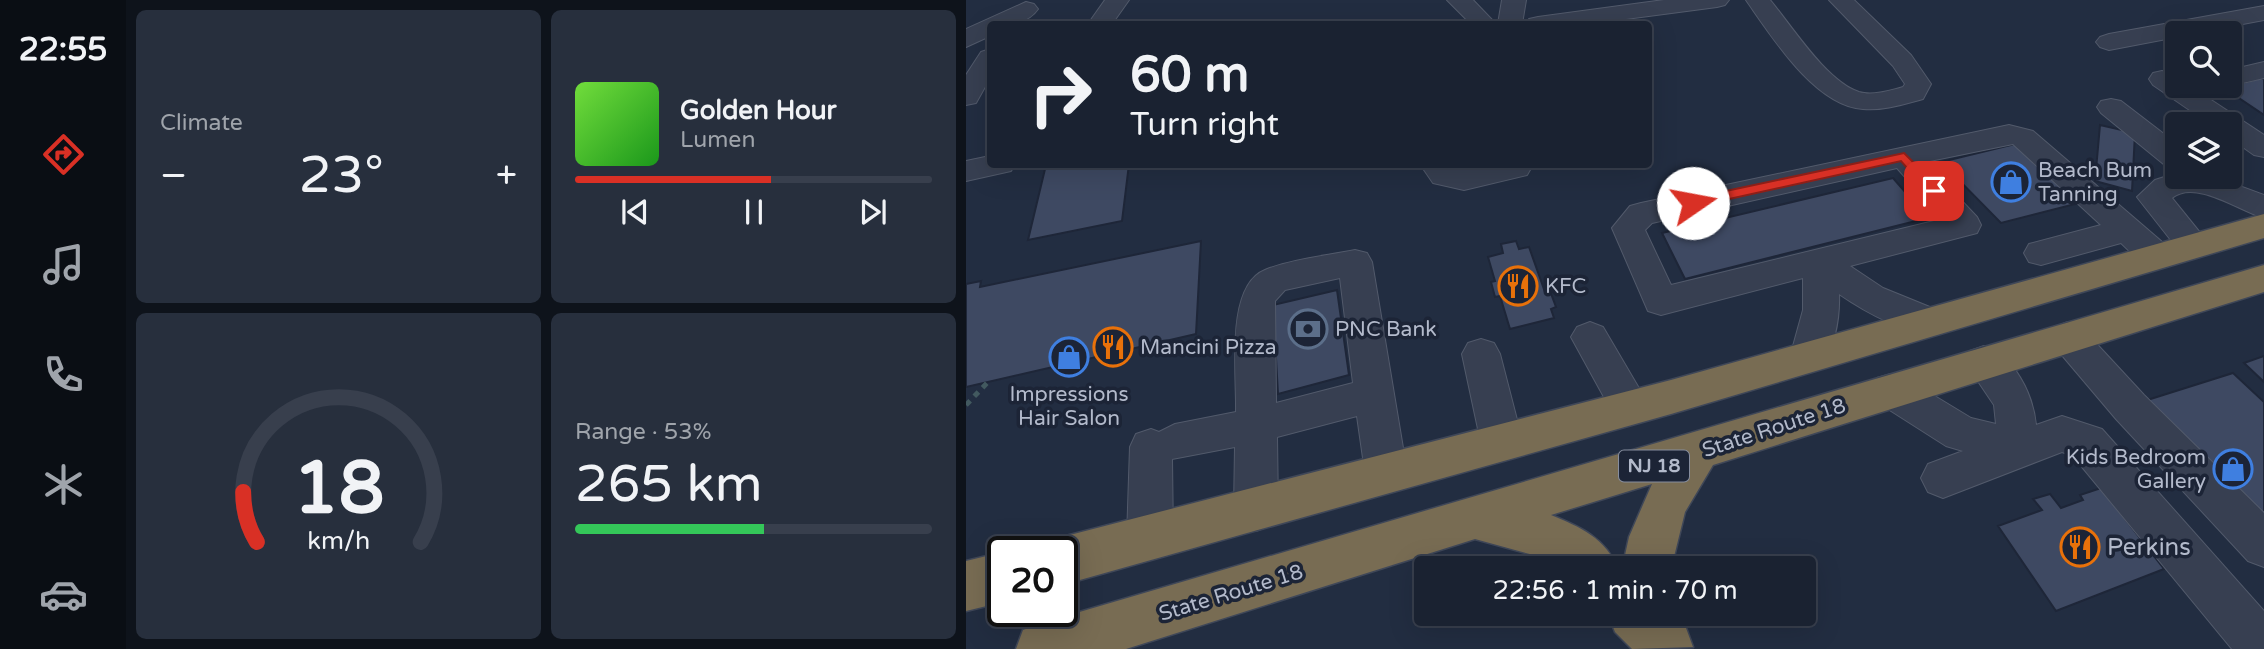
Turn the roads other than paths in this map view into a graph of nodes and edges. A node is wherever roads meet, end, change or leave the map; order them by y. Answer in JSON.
{"nodes":[{"id":1,"x":1117,"y":0,"type":"edge"},
{"id":2,"x":1459,"y":0,"type":"edge"},
{"id":3,"x":1514,"y":0,"type":"edge"},
{"id":4,"x":1717,"y":0,"type":"edge"},
{"id":5,"x":1758,"y":0,"type":"edge"},
{"id":6,"x":1841,"y":0,"type":"edge"},
{"id":7,"x":1025,"y":11,"type":"edge"},
{"id":8,"x":2264,"y":13,"type":"edge"},
{"id":9,"x":1003,"y":21,"type":"edge"},
{"id":10,"x":1102,"y":21,"type":"edge"},
{"id":11,"x":1481,"y":21,"type":"edge"},
{"id":12,"x":1510,"y":21,"type":"edge"},
{"id":13,"x":1560,"y":21,"type":"edge"},
{"id":14,"x":987,"y":28,"type":"edge"},
{"id":15,"x":966,"y":39,"type":"edge"},
{"id":16,"x":2109,"y":43,"type":"dead end"},
{"id":17,"x":2264,"y":55,"type":"edge"},
{"id":18,"x":2242,"y":60,"type":"edge"},
{"id":19,"x":2264,"y":70,"type":"edge"},
{"id":20,"x":2242,"y":75,"type":"edge"},
{"id":21,"x":2197,"y":98,"type":"edge"},
{"id":22,"x":2111,"y":107,"type":"dead end"},
{"id":23,"x":2214,"y":112,"type":"edge"},
{"id":24,"x":2242,"y":134,"type":"edge"},
{"id":25,"x":2264,"y":148,"type":"edge"},
{"id":26,"x":2165,"y":150,"type":"edge"},
{"id":27,"x":1904,"y":157,"type":"junction"},
{"id":28,"x":987,"y":167,"type":"edge"},
{"id":29,"x":1438,"y":168,"type":"edge"},
{"id":30,"x":1516,"y":168,"type":"edge"},
{"id":31,"x":966,"y":171,"type":"edge"},
{"id":32,"x":2165,"y":187,"type":"edge"},
{"id":33,"x":2224,"y":189,"type":"edge"},
{"id":34,"x":2264,"y":207,"type":"edge"},
{"id":35,"x":2264,"y":226,"type":"edge"},
{"id":36,"x":2158,"y":243,"type":"junction"},
{"id":37,"x":2041,"y":253,"type":"dead end"},
{"id":38,"x":1818,"y":262,"type":"junction"},
{"id":39,"x":2264,"y":278,"type":"edge"},
{"id":40,"x":1929,"y":322,"type":"junction"},
{"id":41,"x":1590,"y":337,"type":"dead end"},
{"id":42,"x":2068,"y":337,"type":"junction"},
{"id":43,"x":1481,"y":354,"type":"dead end"},
{"id":44,"x":1809,"y":357,"type":"junction"},
{"id":45,"x":1984,"y":362,"type":"junction"},
{"id":46,"x":1891,"y":390,"type":"junction"},
{"id":47,"x":1376,"y":394,"type":"junction"},
{"id":48,"x":1630,"y":407,"type":"junction"},
{"id":49,"x":1247,"y":427,"type":"junction"},
{"id":50,"x":1502,"y":443,"type":"junction"},
{"id":51,"x":2018,"y":448,"type":"junction"},
{"id":52,"x":1697,"y":452,"type":"junction"},
{"id":53,"x":1386,"y":472,"type":"junction"},
{"id":54,"x":1943,"y":478,"type":"dead end"},
{"id":55,"x":1256,"y":510,"type":"junction"},
{"id":56,"x":1478,"y":518,"type":"junction"},
{"id":57,"x":1150,"y":538,"type":"junction"},
{"id":58,"x":2264,"y":545,"type":"edge"},
{"id":59,"x":1580,"y":556,"type":"edge"},
{"id":60,"x":1649,"y":556,"type":"edge"},
{"id":61,"x":1078,"y":557,"type":"edge"},
{"id":62,"x":987,"y":581,"type":"edge"},
{"id":63,"x":966,"y":586,"type":"edge"},
{"id":64,"x":1042,"y":649,"type":"edge"},
{"id":65,"x":2264,"y":649,"type":"edge"}],
"edges":[{"from":1,"to":10,"type":"lane"},
{"from":2,"to":11,"type":"lane"},
{"from":3,"to":12,"type":"lane"},
{"from":4,"to":13,"type":"lane"},
{"from":5,"to":6,"type":"lane"},
{"from":7,"to":9,"type":"lane"},
{"from":8,"to":16,"type":"lane"},
{"from":14,"to":15,"type":"lane"},
{"from":17,"to":18,"type":"lane"},
{"from":19,"to":20,"type":"lane"},
{"from":21,"to":23,"type":"lane"},
{"from":22,"to":26,"type":"lane"},
{"from":24,"to":25,"type":"lane"},
{"from":27,"to":36,"type":"lane"},
{"from":27,"to":38,"type":"lane"},
{"from":27,"to":38,"type":"lane"},
{"from":28,"to":31,"type":"lane"},
{"from":29,"to":30,"type":"lane"},
{"from":32,"to":36,"type":"lane"},
{"from":33,"to":34,"type":"lane"},
{"from":35,"to":36,"type":"highway"},
{"from":36,"to":37,"type":"lane"},
{"from":36,"to":40,"type":"highway"},
{"from":38,"to":40,"type":"lane"},
{"from":38,"to":44,"type":"lane"},
{"from":39,"to":42,"type":"highway","name":"State Route 18","number":"NJ 18"},
{"from":40,"to":44,"type":"highway"},
{"from":41,"to":48,"type":"lane"},
{"from":42,"to":45,"type":"highway","name":"State Route 18","number":"NJ 18"},
{"from":42,"to":58,"type":"lane"},
{"from":43,"to":50,"type":"lane"},
{"from":44,"to":48,"type":"highway"},
{"from":45,"to":46,"type":"highway","name":"State Route 18","number":"NJ 18"},
{"from":45,"to":51,"type":"lane"},
{"from":46,"to":51,"type":"lane"},
{"from":46,"to":52,"type":"highway","name":"State Route 18","number":"NJ 18"},
{"from":47,"to":49,"type":"lane"},
{"from":47,"to":49,"type":"lane"},
{"from":47,"to":53,"type":"lane"},
{"from":48,"to":50,"type":"highway"},
{"from":49,"to":55,"type":"lane"},
{"from":49,"to":57,"type":"lane"},
{"from":50,"to":53,"type":"highway"},
{"from":51,"to":54,"type":"lane"},
{"from":51,"to":65,"type":"lane"},
{"from":52,"to":56,"type":"highway","name":"State Route 18","number":"NJ 18"},
{"from":52,"to":60,"type":"highway"},
{"from":53,"to":55,"type":"highway"},
{"from":55,"to":57,"type":"highway"},
{"from":56,"to":59,"type":"highway"},
{"from":56,"to":64,"type":"highway","name":"State Route 18","number":"NJ 18"},
{"from":57,"to":61,"type":"highway"},
{"from":62,"to":63,"type":"highway"}]}
